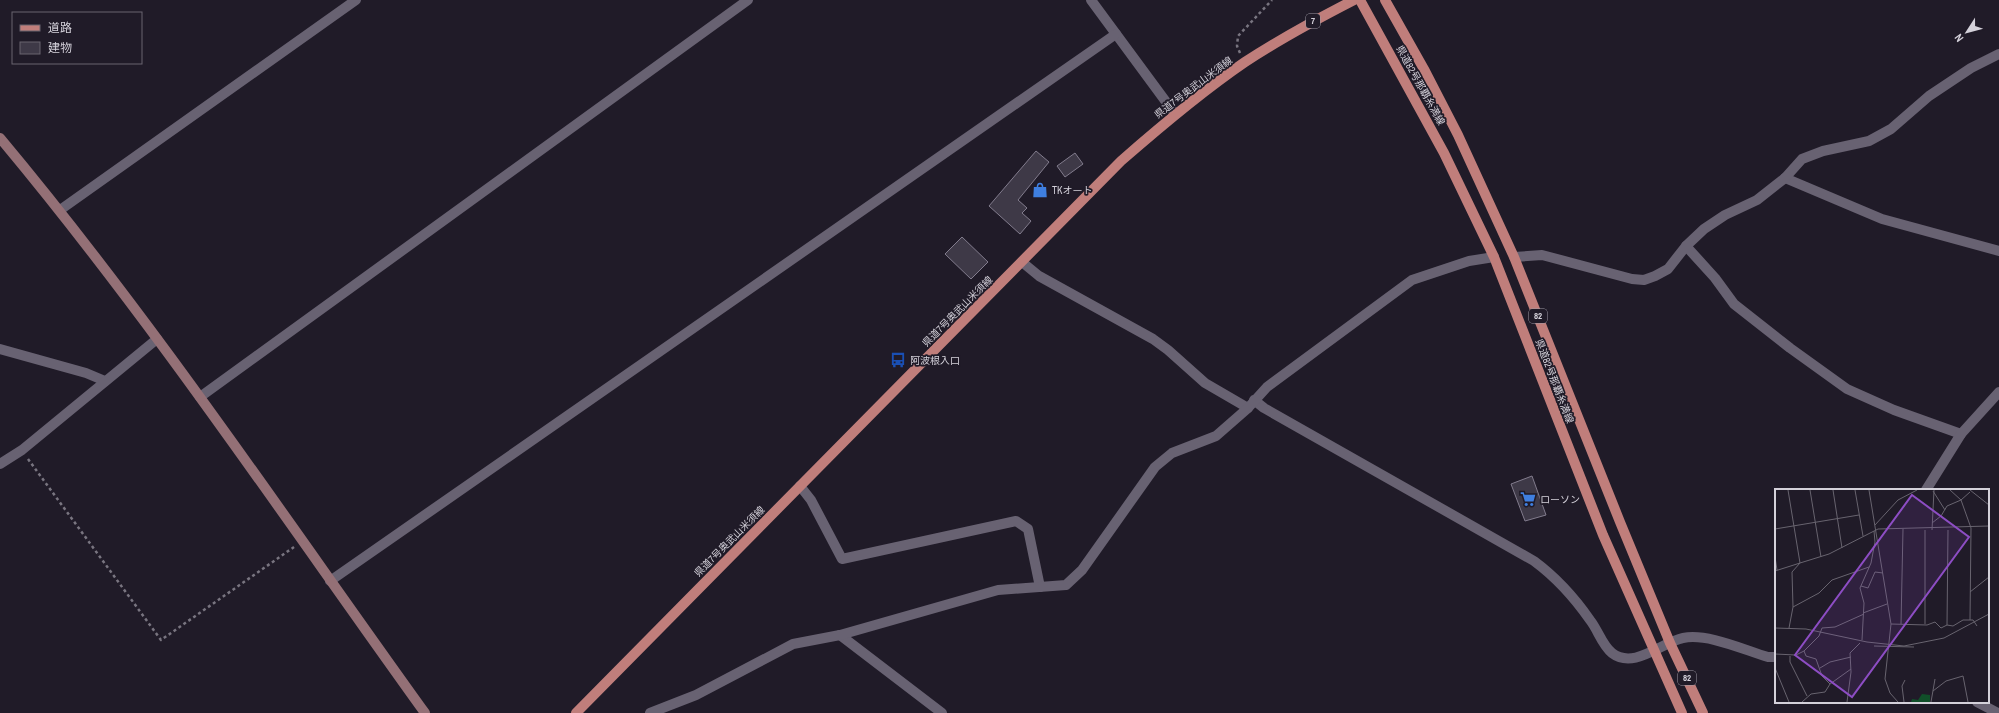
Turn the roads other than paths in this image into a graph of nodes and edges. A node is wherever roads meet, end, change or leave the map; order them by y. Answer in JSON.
{"nodes":[{"id":1,"x":356,"y":0,"type":"edge"},
{"id":2,"x":748,"y":0,"type":"edge"},
{"id":3,"x":1091,"y":0,"type":"edge"},
{"id":4,"x":1354,"y":0,"type":"edge"},
{"id":5,"x":1360,"y":0,"type":"edge"},
{"id":6,"x":1385,"y":0,"type":"edge"},
{"id":7,"x":1116,"y":34,"type":"junction"},
{"id":8,"x":1999,"y":54,"type":"edge"},
{"id":9,"x":1175,"y":114,"type":"junction"},
{"id":10,"x":0,"y":138,"type":"edge"},
{"id":11,"x":1785,"y":178,"type":"junction"},
{"id":12,"x":60,"y":210,"type":"junction"},
{"id":13,"x":1686,"y":246,"type":"junction"},
{"id":14,"x":1999,"y":252,"type":"edge"},
{"id":15,"x":1494,"y":257,"type":"junction"},
{"id":16,"x":1514,"y":257,"type":"junction"},
{"id":17,"x":1022,"y":262,"type":"junction"},
{"id":18,"x":157,"y":339,"type":"junction"},
{"id":19,"x":0,"y":349,"type":"edge"},
{"id":20,"x":105,"y":381,"type":"junction"},
{"id":21,"x":1999,"y":392,"type":"edge"},
{"id":22,"x":200,"y":397,"type":"junction"},
{"id":23,"x":1251,"y":404,"type":"junction"},
{"id":24,"x":1961,"y":434,"type":"junction"},
{"id":25,"x":0,"y":464,"type":"edge"},
{"id":26,"x":800,"y":486,"type":"junction"},
{"id":27,"x":1927,"y":489,"type":"edge"},
{"id":28,"x":330,"y":581,"type":"junction"},
{"id":29,"x":1040,"y":587,"type":"junction"},
{"id":30,"x":840,"y":634,"type":"junction"},
{"id":31,"x":1670,"y":643,"type":"junction"},
{"id":32,"x":1653,"y":650,"type":"junction"},
{"id":33,"x":1775,"y":657,"type":"edge"},
{"id":34,"x":1979,"y":703,"type":"edge"},
{"id":35,"x":425,"y":713,"type":"edge"},
{"id":36,"x":576,"y":713,"type":"edge"},
{"id":37,"x":650,"y":713,"type":"edge"},
{"id":38,"x":942,"y":713,"type":"edge"},
{"id":39,"x":1682,"y":713,"type":"edge"},
{"id":40,"x":1703,"y":713,"type":"edge"},
{"id":41,"x":1998,"y":713,"type":"edge"}],
"edges":[{"from":1,"to":12,"type":"street"},
{"from":2,"to":22,"type":"street"},
{"from":3,"to":7,"type":"street"},
{"from":4,"to":9,"type":"main road","name":"県道7号奥武山米須線","number":"7"},
{"from":5,"to":15,"type":"main road","name":"県道82号那覇糸満線","number":"82"},
{"from":6,"to":16,"type":"main road","name":"県道82号那覇糸満線","number":"82"},
{"from":7,"to":9,"type":"street"},
{"from":7,"to":28,"type":"street"},
{"from":8,"to":11,"type":"street"},
{"from":9,"to":17,"type":"main road","name":"県道7号奥武山米須線","number":"7"},
{"from":10,"to":12,"type":"street"},
{"from":11,"to":13,"type":"street"},
{"from":11,"to":14,"type":"street"},
{"from":12,"to":18,"type":"street"},
{"from":13,"to":16,"type":"street"},
{"from":13,"to":24,"type":"street"},
{"from":15,"to":23,"type":"street"},
{"from":15,"to":32,"type":"main road","name":"県道82号那覇糸満線","number":"82"},
{"from":16,"to":31,"type":"main road","name":"県道82号那覇糸満線","number":"82"},
{"from":17,"to":23,"type":"street"},
{"from":17,"to":26,"type":"main road","name":"県道7号奥武山米須線","number":"7"},
{"from":18,"to":20,"type":"street"},
{"from":18,"to":22,"type":"street"},
{"from":19,"to":20,"type":"street"},
{"from":20,"to":25,"type":"street"},
{"from":21,"to":24,"type":"street"},
{"from":22,"to":28,"type":"street"},
{"from":23,"to":29,"type":"street"},
{"from":23,"to":32,"type":"street"},
{"from":24,"to":27,"type":"street"},
{"from":26,"to":29,"type":"street"},
{"from":26,"to":36,"type":"main road","name":"県道7号奥武山米須線","number":"7"},
{"from":28,"to":35,"type":"street"},
{"from":29,"to":30,"type":"street"},
{"from":30,"to":37,"type":"street"},
{"from":30,"to":38,"type":"street"},
{"from":31,"to":32,"type":"street"},
{"from":31,"to":33,"type":"street"},
{"from":31,"to":40,"type":"main road","name":"県道82号那覇糸満線","number":"82"},
{"from":32,"to":39,"type":"main road","name":"県道82号那覇糸満線","number":"82"},
{"from":34,"to":41,"type":"street"}]}
